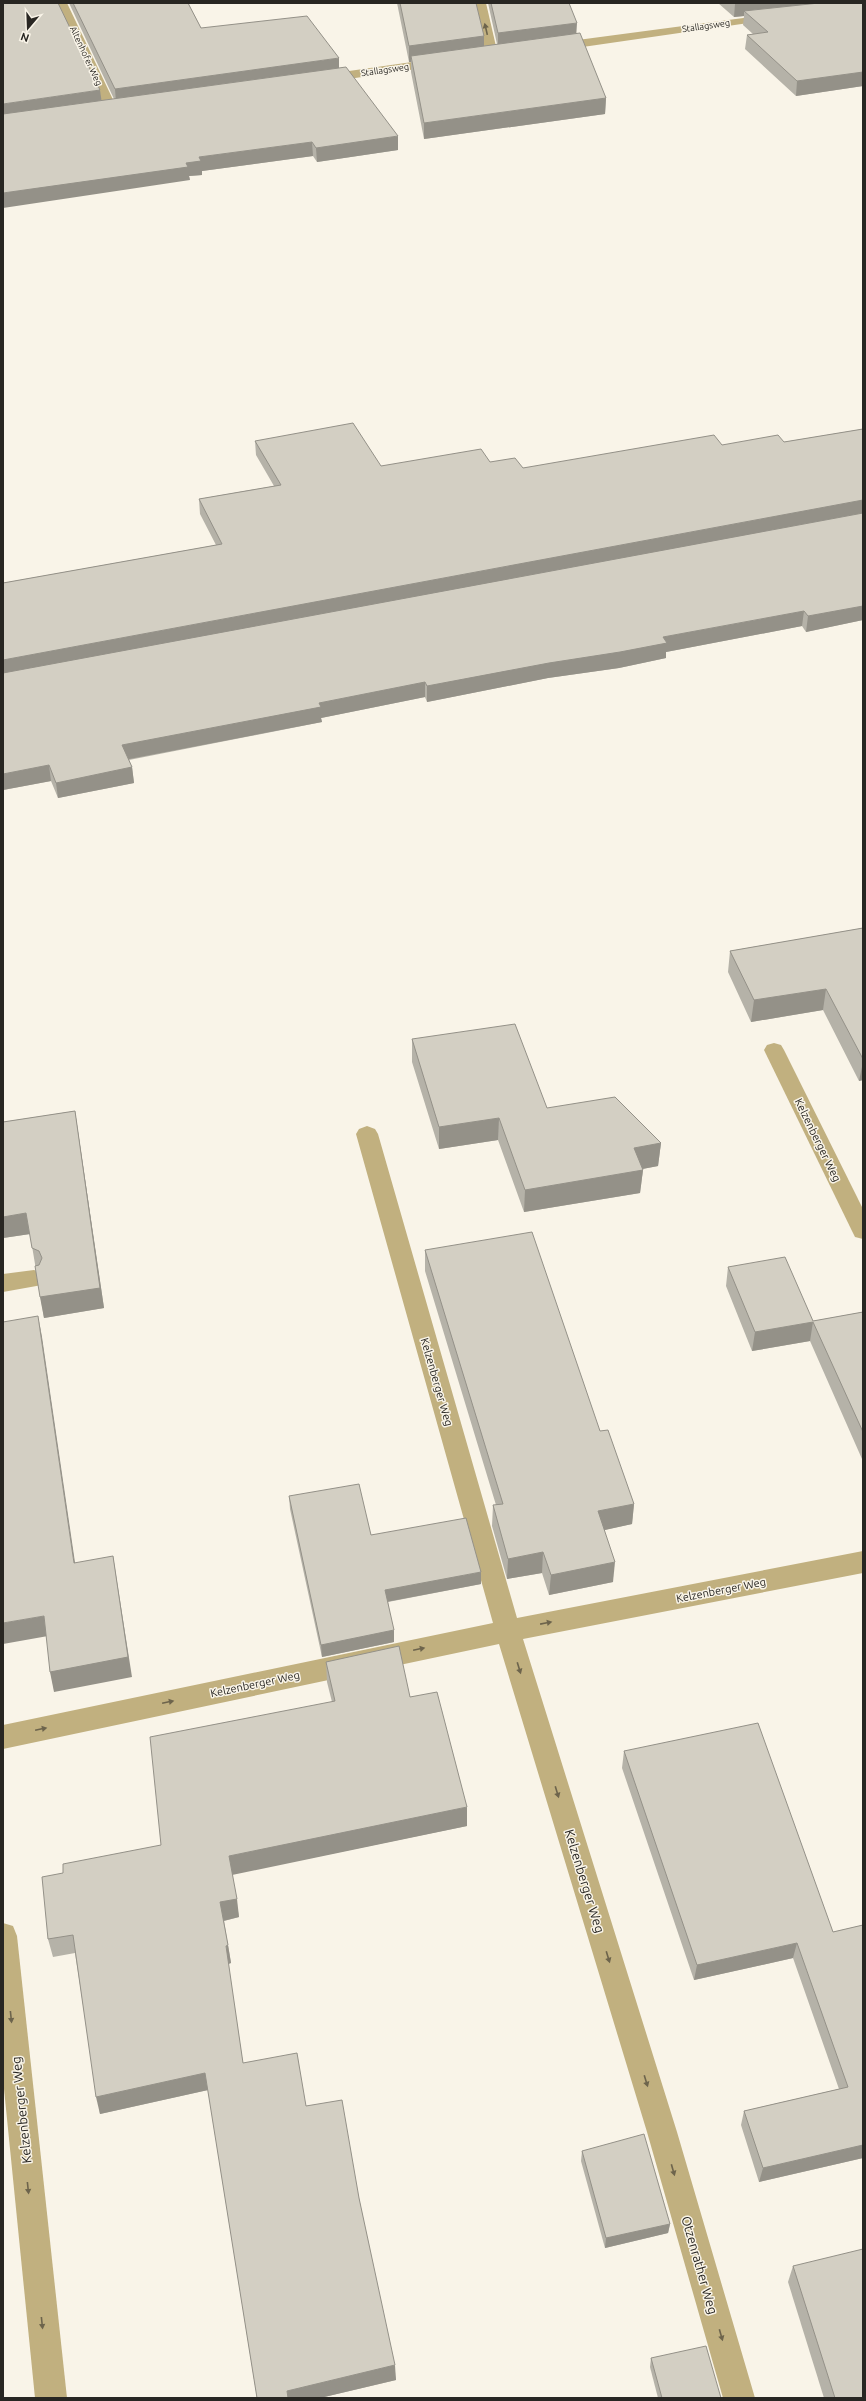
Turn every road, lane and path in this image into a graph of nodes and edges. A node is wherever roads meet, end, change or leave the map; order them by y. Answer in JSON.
{"nodes":[{"id":1,"x":61,"y":3,"type":"edge"},
{"id":2,"x":480,"y":3,"type":"edge"},
{"id":3,"x":786,"y":16,"type":"edge"},
{"id":4,"x":546,"y":48,"type":"edge"},
{"id":5,"x":508,"y":53,"type":"edge"},
{"id":6,"x":492,"y":55,"type":"junction"},
{"id":7,"x":476,"y":57,"type":"edge"},
{"id":8,"x":453,"y":60,"type":"edge"},
{"id":9,"x":305,"y":81,"type":"edge"},
{"id":10,"x":126,"y":106,"type":"edge"},
{"id":11,"x":111,"y":108,"type":"junction"},
{"id":12,"x":95,"y":110,"type":"edge"},
{"id":13,"x":774,"y":1050,"type":"dead end"},
{"id":14,"x":367,"y":1134,"type":"dead end"},
{"id":15,"x":863,"y":1231,"type":"edge"},
{"id":16,"x":34,"y":1279,"type":"edge"},
{"id":17,"x":3,"y":1283,"type":"edge"},
{"id":18,"x":863,"y":1562,"type":"edge"},
{"id":19,"x":508,"y":1631,"type":"junction"},
{"id":20,"x":3,"y":1737,"type":"edge"},
{"id":21,"x":3,"y":1936,"type":"edge"},
{"id":22,"x":662,"y":2132,"type":"joint"},
{"id":23,"x":51,"y":2398,"type":"edge"},
{"id":24,"x":739,"y":2398,"type":"edge"}],
"edges":[{"from":1,"to":11,"type":"street","name":"Altenhofer Weg"},
{"from":6,"to":2,"type":"street","one_way":true},
{"from":3,"to":4,"type":"street","name":"Stallagsweg"},
{"from":5,"to":6,"type":"street"},
{"from":6,"to":7,"type":"street"},
{"from":8,"to":9,"type":"street","name":"Stallagsweg"},
{"from":10,"to":11,"type":"street"},
{"from":11,"to":12,"type":"street"},
{"from":13,"to":15,"type":"street","name":"Kelzenberger Weg"},
{"from":14,"to":19,"type":"street","name":"Kelzenberger Weg"},
{"from":16,"to":17,"type":"street"},
{"from":19,"to":18,"type":"street","name":"Kelzenberger Weg","one_way":true},
{"from":20,"to":19,"type":"street","name":"Kelzenberger Weg","one_way":true},
{"from":19,"to":22,"type":"street","name":"Kelzenberger Weg","one_way":true},
{"from":21,"to":23,"type":"street","name":"Kelzenberger Weg","one_way":true},
{"from":22,"to":24,"type":"street","name":"Otzenrather Weg","one_way":true}]}
